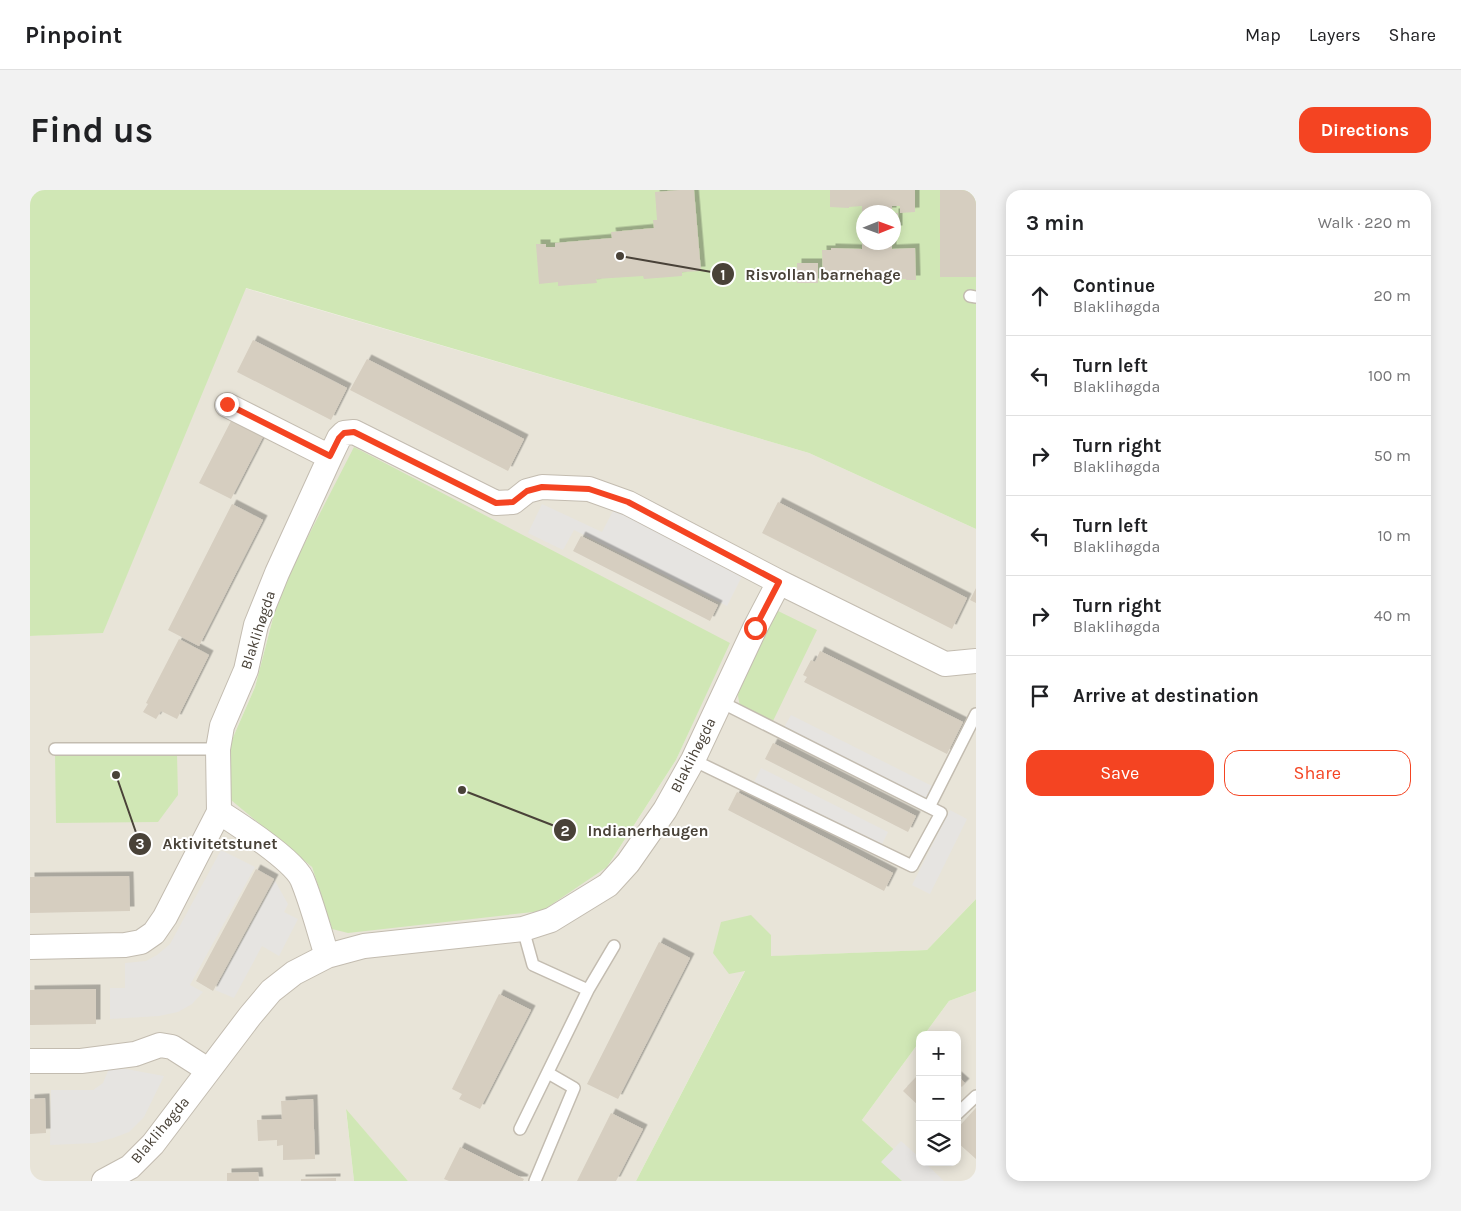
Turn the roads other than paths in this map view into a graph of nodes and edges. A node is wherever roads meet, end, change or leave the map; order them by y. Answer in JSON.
{"nodes":[{"id":1,"x":227,"y":404,"type":"dead end"},
{"id":2,"x":330,"y":456,"type":"junction"},
{"id":3,"x":779,"y":582,"type":"junction"},
{"id":4,"x":976,"y":661,"type":"edge"},
{"id":5,"x":719,"y":701,"type":"junction"},
{"id":6,"x":976,"y":714,"type":"edge"},
{"id":7,"x":55,"y":749,"type":"dead end"},
{"id":8,"x":218,"y":749,"type":"junction"},
{"id":9,"x":693,"y":760,"type":"junction"},
{"id":10,"x":929,"y":807,"type":"junction"},
{"id":11,"x":219,"y":812,"type":"junction"},
{"id":12,"x":523,"y":929,"type":"junction"},
{"id":13,"x":614,"y":946,"type":"dead end"},
{"id":14,"x":30,"y":947,"type":"edge"},
{"id":15,"x":327,"y":956,"type":"junction"},
{"id":16,"x":588,"y":990,"type":"junction"},
{"id":17,"x":30,"y":1061,"type":"edge"},
{"id":18,"x":208,"y":1070,"type":"junction"},
{"id":19,"x":548,"y":1073,"type":"junction"},
{"id":20,"x":976,"y":1096,"type":"edge"},
{"id":21,"x":961,"y":1110,"type":"edge"},
{"id":22,"x":520,"y":1129,"type":"dead end"},
{"id":23,"x":104,"y":1181,"type":"edge"},
{"id":24,"x":534,"y":1181,"type":"edge"}],
"edges":[{"from":1,"to":2,"type":"street"},
{"from":2,"to":3,"type":"street","name":"Blaklihøgda"},
{"from":2,"to":8,"type":"street","name":"Blaklihøgda"},
{"from":3,"to":4,"type":"street","name":"Blaklihøgda"},
{"from":3,"to":5,"type":"street","name":"Blaklihøgda"},
{"from":5,"to":9,"type":"street","name":"Blaklihøgda"},
{"from":5,"to":10,"type":"lane"},
{"from":6,"to":10,"type":"lane"},
{"from":7,"to":8,"type":"lane"},
{"from":8,"to":11,"type":"street","name":"Blaklihøgda"},
{"from":9,"to":10,"type":"lane"},
{"from":9,"to":12,"type":"street","name":"Blaklihøgda"},
{"from":11,"to":14,"type":"street","name":"Blaklihøgda"},
{"from":11,"to":15,"type":"street"},
{"from":12,"to":15,"type":"street","name":"Blaklihøgda"},
{"from":12,"to":16,"type":"lane"},
{"from":13,"to":16,"type":"lane"},
{"from":15,"to":18,"type":"street","name":"Blaklihøgda"},
{"from":16,"to":19,"type":"lane"},
{"from":17,"to":18,"type":"street"},
{"from":18,"to":23,"type":"street","name":"Blaklihøgda"},
{"from":19,"to":22,"type":"lane"},
{"from":19,"to":24,"type":"lane"},
{"from":20,"to":21,"type":"lane"}]}
